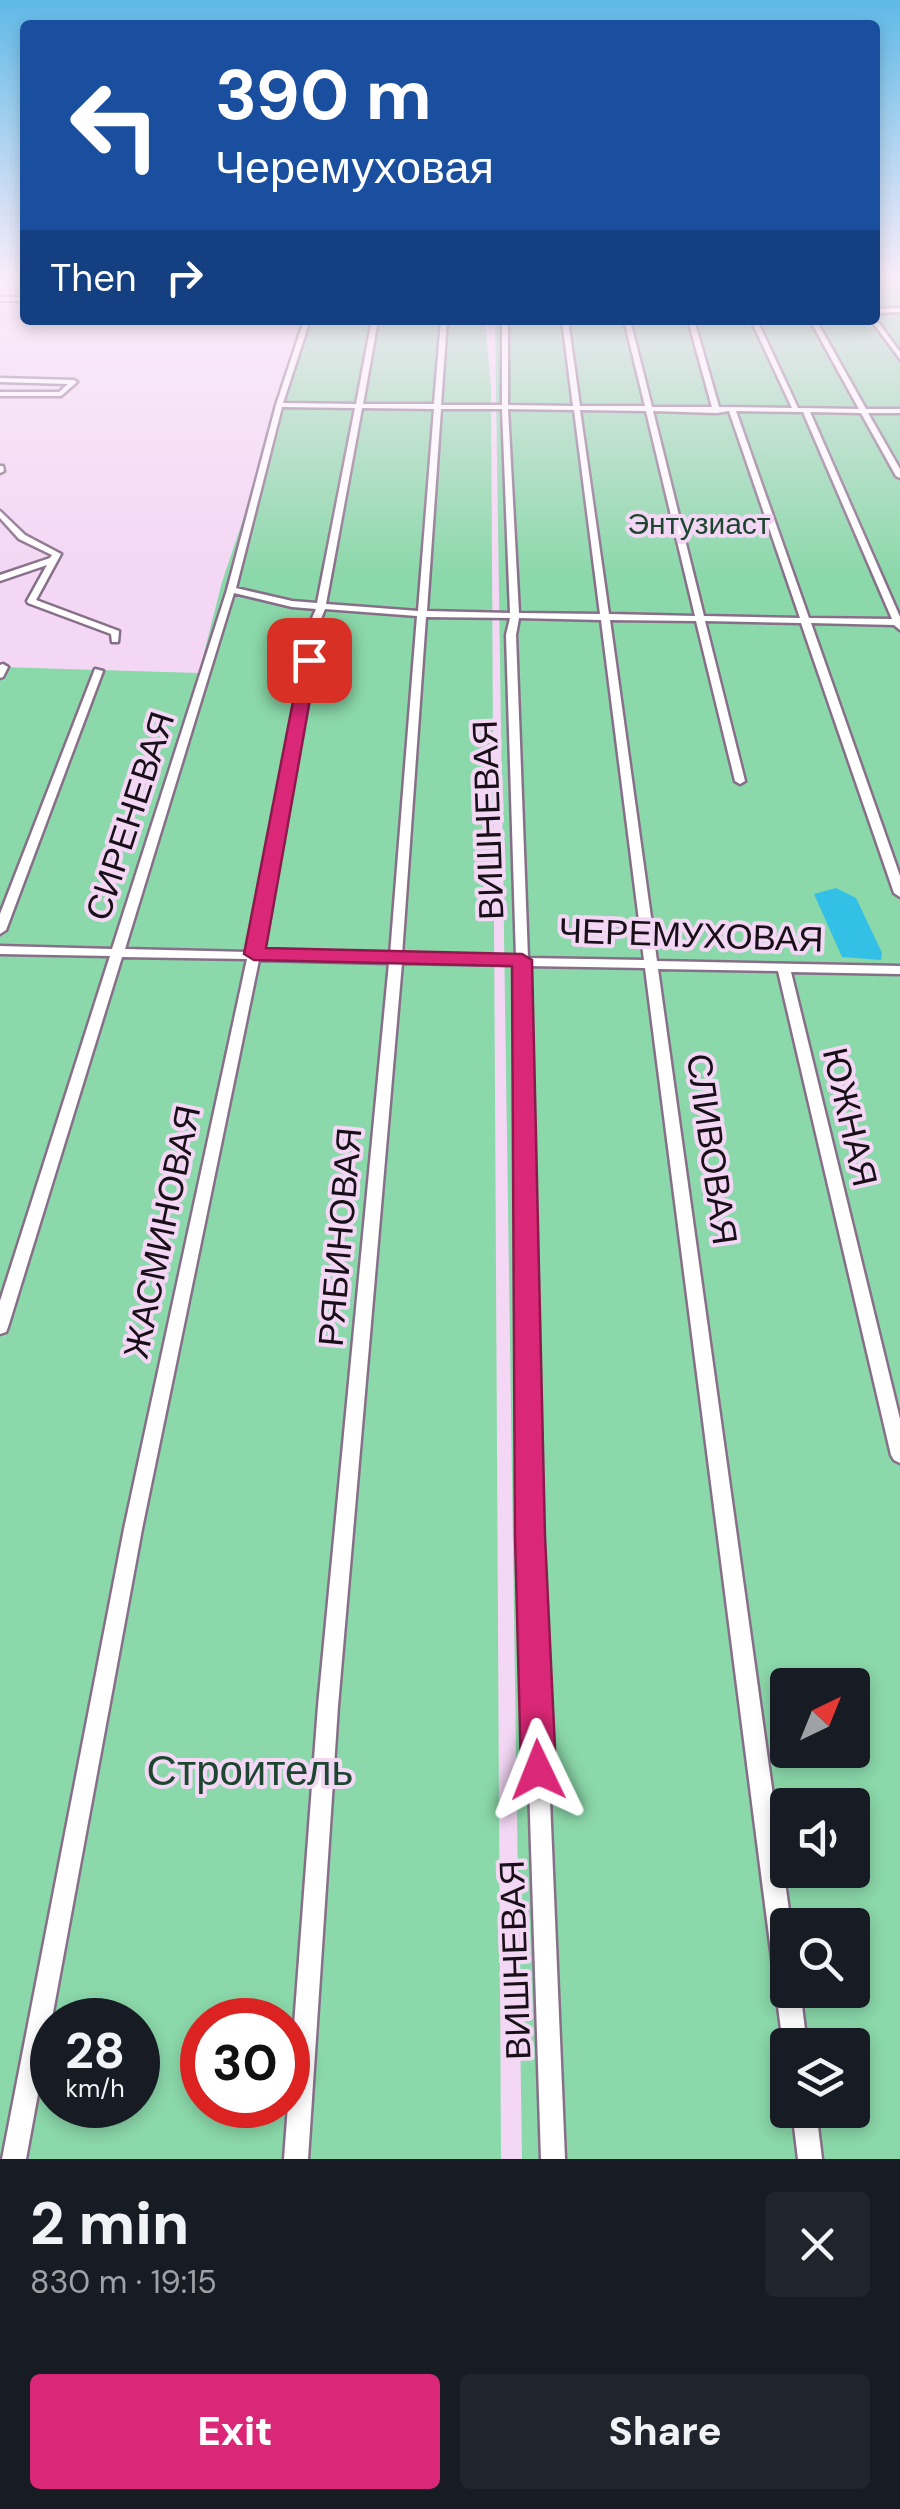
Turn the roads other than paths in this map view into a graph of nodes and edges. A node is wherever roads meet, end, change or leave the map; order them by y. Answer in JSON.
{"nodes":[{"id":1,"x":289,"y":375,"type":"edge"},
{"id":2,"x":365,"y":375,"type":"edge"},
{"id":3,"x":441,"y":375,"type":"edge"},
{"id":4,"x":505,"y":375,"type":"edge"},
{"id":5,"x":574,"y":375,"type":"edge"},
{"id":6,"x":642,"y":375,"type":"edge"},
{"id":7,"x":707,"y":375,"type":"edge"},
{"id":8,"x":783,"y":375,"type":"edge"},
{"id":9,"x":845,"y":375,"type":"edge"},
{"id":10,"x":0,"y":380,"type":"edge"},
{"id":11,"x":0,"y":394,"type":"edge"},
{"id":12,"x":279,"y":405,"type":"junction"},
{"id":13,"x":359,"y":406,"type":"junction"},
{"id":14,"x":439,"y":408,"type":"junction"},
{"id":15,"x":505,"y":408,"type":"junction"},
{"id":16,"x":579,"y":408,"type":"junction"},
{"id":17,"x":651,"y":409,"type":"junction"},
{"id":18,"x":717,"y":410,"type":"junction"},
{"id":19,"x":801,"y":410,"type":"junction"},
{"id":20,"x":732,"y":411,"type":"junction"},
{"id":21,"x":867,"y":411,"type":"junction"},
{"id":22,"x":900,"y":411,"type":"edge"},
{"id":23,"x":900,"y":476,"type":"edge"},
{"id":24,"x":0,"y":514,"type":"edge"},
{"id":25,"x":52,"y":563,"type":"junction"},
{"id":26,"x":0,"y":578,"type":"edge"},
{"id":27,"x":231,"y":590,"type":"junction"},
{"id":28,"x":321,"y":607,"type":"junction"},
{"id":29,"x":421,"y":614,"type":"junction"},
{"id":30,"x":516,"y":616,"type":"junction"},
{"id":31,"x":607,"y":618,"type":"junction"},
{"id":32,"x":702,"y":620,"type":"junction"},
{"id":33,"x":802,"y":621,"type":"junction"},
{"id":34,"x":899,"y":624,"type":"edge"},
{"id":35,"x":115,"y":640,"type":"dead end"},
{"id":36,"x":98,"y":671,"type":"dead end"},
{"id":37,"x":740,"y":781,"type":"dead end"},
{"id":38,"x":900,"y":893,"type":"edge"},
{"id":39,"x":0,"y":930,"type":"edge"},
{"id":40,"x":0,"y":950,"type":"edge"},
{"id":41,"x":116,"y":950,"type":"junction"},
{"id":42,"x":254,"y":954,"type":"junction"},
{"id":43,"x":396,"y":957,"type":"junction"},
{"id":44,"x":522,"y":960,"type":"junction"},
{"id":45,"x":652,"y":962,"type":"junction"},
{"id":46,"x":784,"y":968,"type":"junction"},
{"id":47,"x":900,"y":970,"type":"edge"},
{"id":48,"x":0,"y":1328,"type":"edge"},
{"id":49,"x":900,"y":1455,"type":"edge"},
{"id":50,"x":777,"y":1908,"type":"edge"},
{"id":51,"x":806,"y":2128,"type":"edge"},
{"id":52,"x":14,"y":2159,"type":"edge"},
{"id":53,"x":296,"y":2159,"type":"edge"},
{"id":54,"x":553,"y":2159,"type":"edge"},
{"id":55,"x":810,"y":2159,"type":"edge"}],
"edges":[{"from":1,"to":12,"type":"street","name":"СИРЕНЕВАЯ"},
{"from":2,"to":13,"type":"street","name":"ЖАСМИНОВАЯ"},
{"from":3,"to":14,"type":"street","name":"РЯБИНОВАЯ"},
{"from":4,"to":15,"type":"street","name":"ВИШНЕВАЯ"},
{"from":5,"to":16,"type":"street","name":"СЛИВОВАЯ"},
{"from":6,"to":17,"type":"street"},
{"from":7,"to":18,"type":"street"},
{"from":8,"to":19,"type":"street"},
{"from":9,"to":21,"type":"street"},
{"from":10,"to":11,"type":"street"},
{"from":12,"to":13,"type":"street"},
{"from":12,"to":27,"type":"street","name":"СИРЕНЕВАЯ"},
{"from":13,"to":14,"type":"street"},
{"from":13,"to":28,"type":"street","name":"ЖАСМИНОВАЯ"},
{"from":14,"to":15,"type":"street"},
{"from":14,"to":29,"type":"street","name":"РЯБИНОВАЯ"},
{"from":15,"to":16,"type":"street"},
{"from":15,"to":30,"type":"street","name":"ВИШНЕВАЯ"},
{"from":16,"to":17,"type":"street"},
{"from":16,"to":31,"type":"street","name":"СЛИВОВАЯ"},
{"from":17,"to":18,"type":"street"},
{"from":17,"to":32,"type":"street"},
{"from":18,"to":20,"type":"street"},
{"from":19,"to":20,"type":"street"},
{"from":19,"to":21,"type":"street"},
{"from":19,"to":34,"type":"street"},
{"from":20,"to":33,"type":"street"},
{"from":21,"to":22,"type":"street"},
{"from":21,"to":23,"type":"street"},
{"from":24,"to":25,"type":"street"},
{"from":25,"to":26,"type":"street"},
{"from":25,"to":35,"type":"street"},
{"from":27,"to":28,"type":"street"},
{"from":27,"to":41,"type":"street","name":"СИРЕНЕВАЯ"},
{"from":28,"to":29,"type":"street"},
{"from":28,"to":42,"type":"street","name":"ЖАСМИНОВАЯ"},
{"from":29,"to":30,"type":"street"},
{"from":29,"to":43,"type":"street","name":"РЯБИНОВАЯ"},
{"from":30,"to":31,"type":"street"},
{"from":30,"to":44,"type":"street","name":"ВИШНЕВАЯ"},
{"from":31,"to":32,"type":"street"},
{"from":31,"to":45,"type":"street","name":"СЛИВОВАЯ"},
{"from":32,"to":33,"type":"street"},
{"from":32,"to":37,"type":"street"},
{"from":33,"to":34,"type":"street"},
{"from":33,"to":38,"type":"street"},
{"from":36,"to":39,"type":"street"},
{"from":40,"to":41,"type":"street","name":"ЧЕРЕМУХОВАЯ"},
{"from":41,"to":42,"type":"street","name":"ЧЕРЕМУХОВАЯ"},
{"from":41,"to":48,"type":"street","name":"СИРЕНЕВАЯ"},
{"from":42,"to":43,"type":"street","name":"ЧЕРЕМУХОВАЯ"},
{"from":42,"to":52,"type":"street","name":"ЖАСМИНОВАЯ"},
{"from":43,"to":44,"type":"street","name":"ЧЕРЕМУХОВАЯ"},
{"from":43,"to":53,"type":"street","name":"РЯБИНОВАЯ"},
{"from":44,"to":45,"type":"street","name":"ЧЕРЕМУХОВАЯ"},
{"from":44,"to":54,"type":"street","name":"ВИШНЕВАЯ"},
{"from":45,"to":46,"type":"street","name":"ЧЕРЕМУХОВАЯ"},
{"from":45,"to":50,"type":"street","name":"СЛИВОВАЯ"},
{"from":46,"to":47,"type":"street","name":"ЧЕРЕМУХОВАЯ"},
{"from":46,"to":49,"type":"street","name":"ЮЖНАЯ"},
{"from":51,"to":55,"type":"street"}]}
